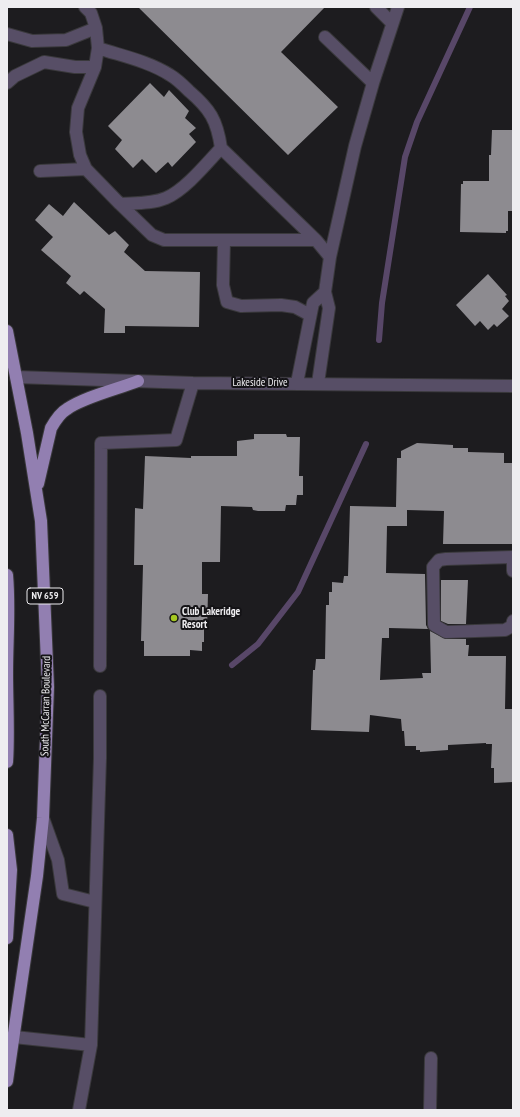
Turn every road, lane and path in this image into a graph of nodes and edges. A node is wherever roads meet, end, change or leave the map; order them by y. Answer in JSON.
{"nodes":[{"id":1,"x":85,"y":7,"type":"edge"},
{"id":2,"x":376,"y":7,"type":"edge"},
{"id":3,"x":398,"y":7,"type":"edge"},
{"id":4,"x":392,"y":23,"type":"junction"},
{"id":5,"x":96,"y":28,"type":"junction"},
{"id":6,"x":7,"y":34,"type":"edge"},
{"id":7,"x":326,"y":37,"type":"dead end"},
{"id":8,"x":98,"y":48,"type":"junction"},
{"id":9,"x":95,"y":67,"type":"junction"},
{"id":10,"x":7,"y":83,"type":"edge"},
{"id":11,"x":372,"y":83,"type":"junction"},
{"id":12,"x":221,"y":148,"type":"junction"},
{"id":13,"x":86,"y":169,"type":"junction"},
{"id":14,"x":40,"y":171,"type":"dead end"},
{"id":15,"x":120,"y":204,"type":"junction"},
{"id":16,"x":224,"y":240,"type":"junction"},
{"id":17,"x":316,"y":240,"type":"junction"},
{"id":18,"x":330,"y":257,"type":"junction"},
{"id":19,"x":325,"y":292,"type":"junction"},
{"id":20,"x":310,"y":315,"type":"junction"},
{"id":21,"x":7,"y":331,"type":"edge"},
{"id":22,"x":11,"y":377,"type":"edge"},
{"id":23,"x":138,"y":382,"type":"junction"},
{"id":24,"x":193,"y":383,"type":"junction"},
{"id":25,"x":297,"y":383,"type":"junction"},
{"id":26,"x":318,"y":383,"type":"junction"},
{"id":27,"x":513,"y":386,"type":"edge"},
{"id":28,"x":36,"y":491,"type":"junction"},
{"id":29,"x":513,"y":557,"type":"edge"},
{"id":30,"x":513,"y":571,"type":"edge"},
{"id":31,"x":7,"y":575,"type":"edge"},
{"id":32,"x":513,"y":621,"type":"edge"},
{"id":33,"x":100,"y":666,"type":"dead end"},
{"id":34,"x":100,"y":696,"type":"dead end"},
{"id":35,"x":7,"y":762,"type":"edge"},
{"id":36,"x":43,"y":818,"type":"junction"},
{"id":37,"x":7,"y":835,"type":"edge"},
{"id":38,"x":95,"y":902,"type":"junction"},
{"id":39,"x":7,"y":938,"type":"edge"},
{"id":40,"x":10,"y":1034,"type":"edge"},
{"id":41,"x":91,"y":1045,"type":"junction"},
{"id":42,"x":431,"y":1058,"type":"dead end"},
{"id":43,"x":7,"y":1081,"type":"edge"},
{"id":44,"x":79,"y":1110,"type":"edge"},
{"id":45,"x":430,"y":1110,"type":"edge"}],
"edges":[{"from":1,"to":5,"type":"street"},
{"from":2,"to":4,"type":"street"},
{"from":3,"to":4,"type":"street"},
{"from":4,"to":11,"type":"street"},
{"from":5,"to":6,"type":"street"},
{"from":5,"to":8,"type":"street"},
{"from":7,"to":11,"type":"street"},
{"from":8,"to":9,"type":"street"},
{"from":8,"to":12,"type":"street"},
{"from":9,"to":10,"type":"street"},
{"from":9,"to":13,"type":"street"},
{"from":11,"to":18,"type":"street"},
{"from":12,"to":15,"type":"street"},
{"from":12,"to":17,"type":"street"},
{"from":13,"to":14,"type":"street"},
{"from":13,"to":15,"type":"street"},
{"from":15,"to":16,"type":"street"},
{"from":16,"to":17,"type":"street"},
{"from":16,"to":20,"type":"street"},
{"from":17,"to":18,"type":"street"},
{"from":18,"to":19,"type":"street"},
{"from":19,"to":20,"type":"street"},
{"from":19,"to":26,"type":"street"},
{"from":20,"to":25,"type":"street"},
{"from":21,"to":22,"type":"main road","name":"South McCarran Boulevard","number":"NV 659"},
{"from":22,"to":23,"type":"street","name":"Lakeside Drive"},
{"from":22,"to":28,"type":"main road","name":"South McCarran Boulevard","number":"NV 659"},
{"from":23,"to":24,"type":"street","name":"Lakeside Drive"},
{"from":23,"to":28,"type":"main road"},
{"from":24,"to":25,"type":"street","name":"Lakeside Drive"},
{"from":24,"to":33,"type":"street"},
{"from":25,"to":26,"type":"street","name":"Lakeside Drive"},
{"from":26,"to":27,"type":"street","name":"Lakeside Drive"},
{"from":28,"to":36,"type":"main road","name":"South McCarran Boulevard","number":"NV 659"},
{"from":29,"to":30,"type":"street"},
{"from":29,"to":32,"type":"street"},
{"from":31,"to":35,"type":"main road"},
{"from":34,"to":38,"type":"street"},
{"from":36,"to":38,"type":"street"},
{"from":36,"to":40,"type":"main road","name":"South McCarran Boulevard","number":"NV 659"},
{"from":37,"to":39,"type":"main road"},
{"from":38,"to":41,"type":"street"},
{"from":40,"to":41,"type":"street"},
{"from":40,"to":43,"type":"main road","name":"South McCarran Boulevard","number":"NV 659"},
{"from":41,"to":44,"type":"street"},
{"from":42,"to":45,"type":"street"}]}
